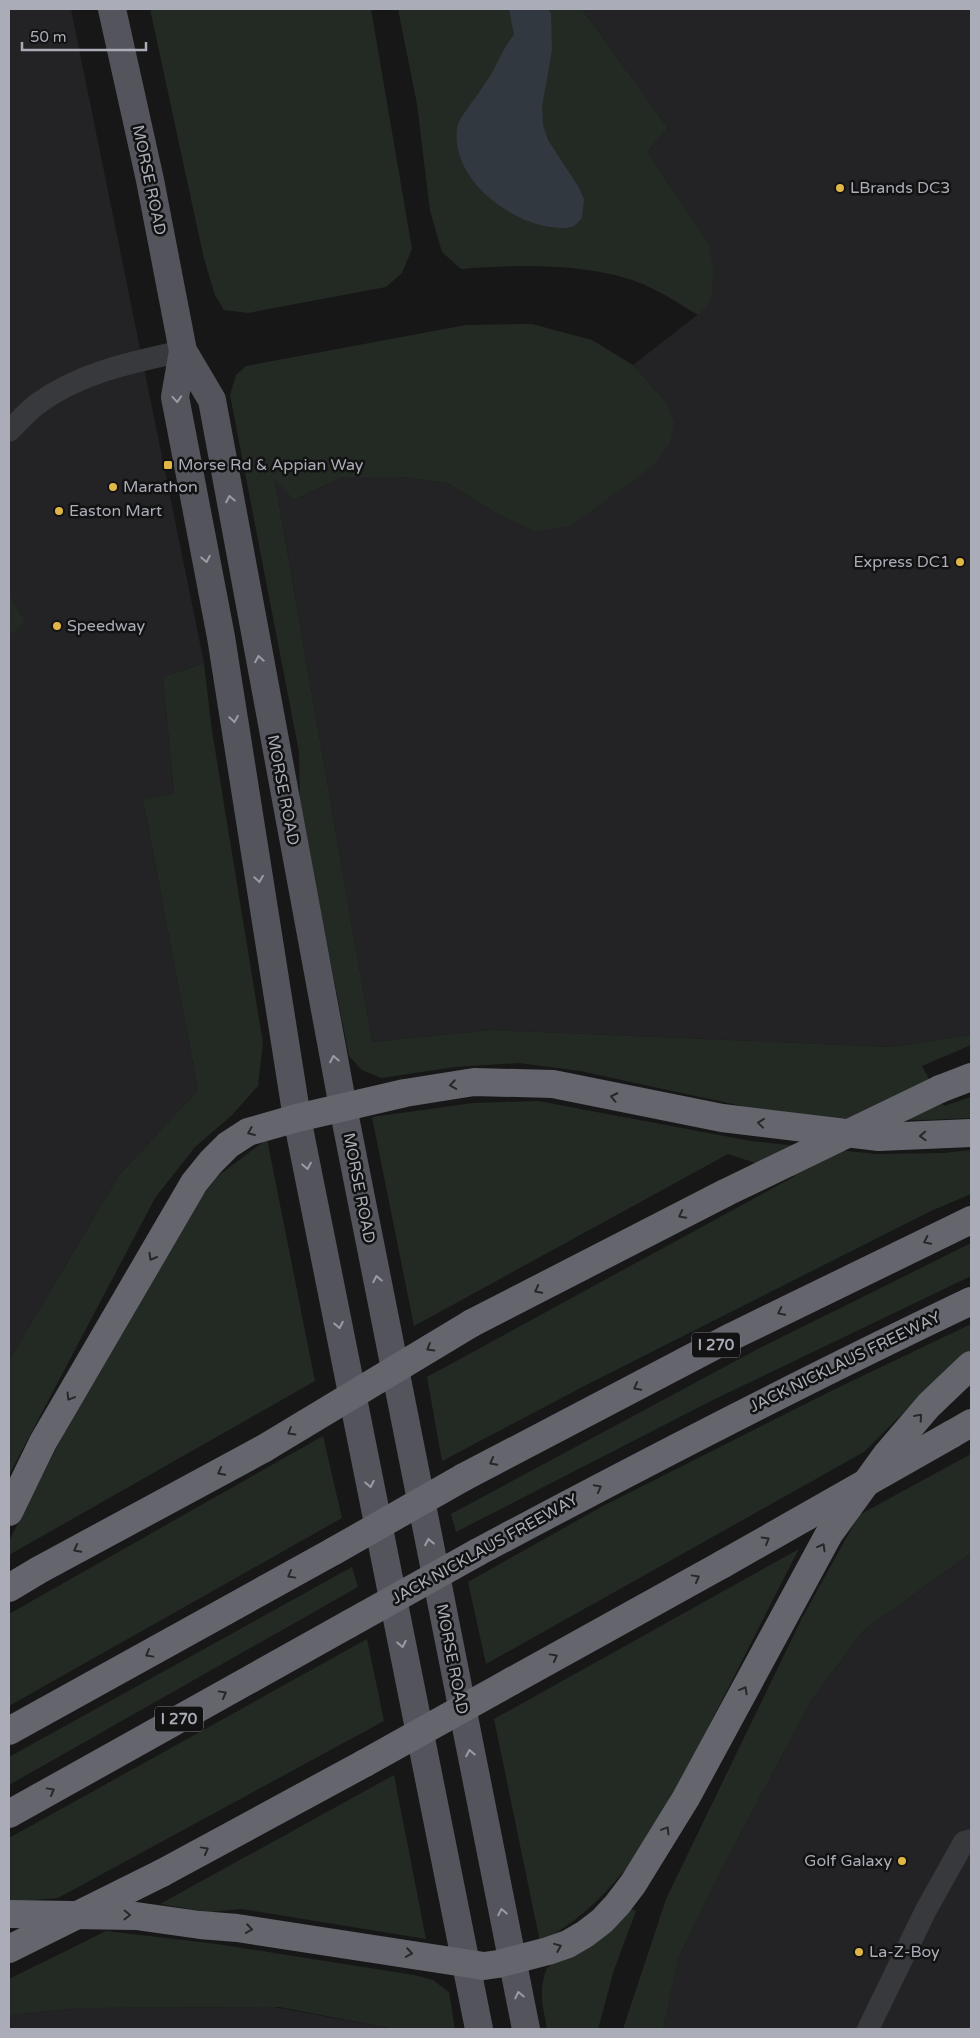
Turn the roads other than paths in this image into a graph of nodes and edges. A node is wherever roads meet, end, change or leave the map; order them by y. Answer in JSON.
{"nodes":[{"id":1,"x":112,"y":9,"type":"edge"},
{"id":2,"x":184,"y":351,"type":"junction"},
{"id":3,"x":9,"y":432,"type":"edge"},
{"id":4,"x":971,"y":1077,"type":"edge"},
{"id":5,"x":343,"y":1107,"type":"junction"},
{"id":6,"x":297,"y":1118,"type":"junction"},
{"id":7,"x":971,"y":1133,"type":"edge"},
{"id":8,"x":971,"y":1220,"type":"edge"},
{"id":9,"x":971,"y":1300,"type":"edge"},
{"id":10,"x":971,"y":1365,"type":"edge"},
{"id":11,"x":962,"y":1429,"type":"edge"},
{"id":12,"x":9,"y":1512,"type":"edge"},
{"id":13,"x":9,"y":1588,"type":"edge"},
{"id":14,"x":9,"y":1731,"type":"edge"},
{"id":15,"x":9,"y":1814,"type":"edge"},
{"id":16,"x":971,"y":1840,"type":"edge"},
{"id":17,"x":9,"y":1914,"type":"edge"},
{"id":18,"x":9,"y":1949,"type":"edge"},
{"id":19,"x":511,"y":1960,"type":"junction"},
{"id":20,"x":466,"y":1963,"type":"junction"},
{"id":21,"x":479,"y":2029,"type":"edge"},
{"id":22,"x":526,"y":2029,"type":"edge"},
{"id":23,"x":868,"y":2029,"type":"edge"}],
"edges":[{"from":1,"to":2,"type":"main road","name":"MORSE ROAD"},
{"from":2,"to":3,"type":"street"},
{"from":5,"to":2,"type":"main road","name":"MORSE ROAD","one_way":true},
{"from":2,"to":6,"type":"main road","name":"MORSE ROAD","one_way":true},
{"from":4,"to":13,"type":"highway","one_way":true,"bridge":true},
{"from":5,"to":6,"type":"highway"},
{"from":7,"to":5,"type":"highway","one_way":true},
{"from":19,"to":5,"type":"main road","name":"MORSE ROAD","one_way":true},
{"from":6,"to":12,"type":"highway","one_way":true},
{"from":6,"to":20,"type":"main road","name":"MORSE ROAD","one_way":true},
{"from":8,"to":14,"type":"highway","number":"I 270","one_way":true,"bridge":true},
{"from":15,"to":9,"type":"highway","name":"JACK NICKLAUS FREEWAY","number":"I 270","one_way":true,"bridge":true},
{"from":19,"to":10,"type":"highway","one_way":true},
{"from":18,"to":11,"type":"highway","one_way":true,"bridge":true},
{"from":16,"to":23,"type":"street"},
{"from":17,"to":20,"type":"highway","one_way":true},
{"from":19,"to":20,"type":"highway"},
{"from":22,"to":19,"type":"main road","name":"MORSE ROAD","one_way":true},
{"from":20,"to":21,"type":"main road","name":"MORSE ROAD"}]}
